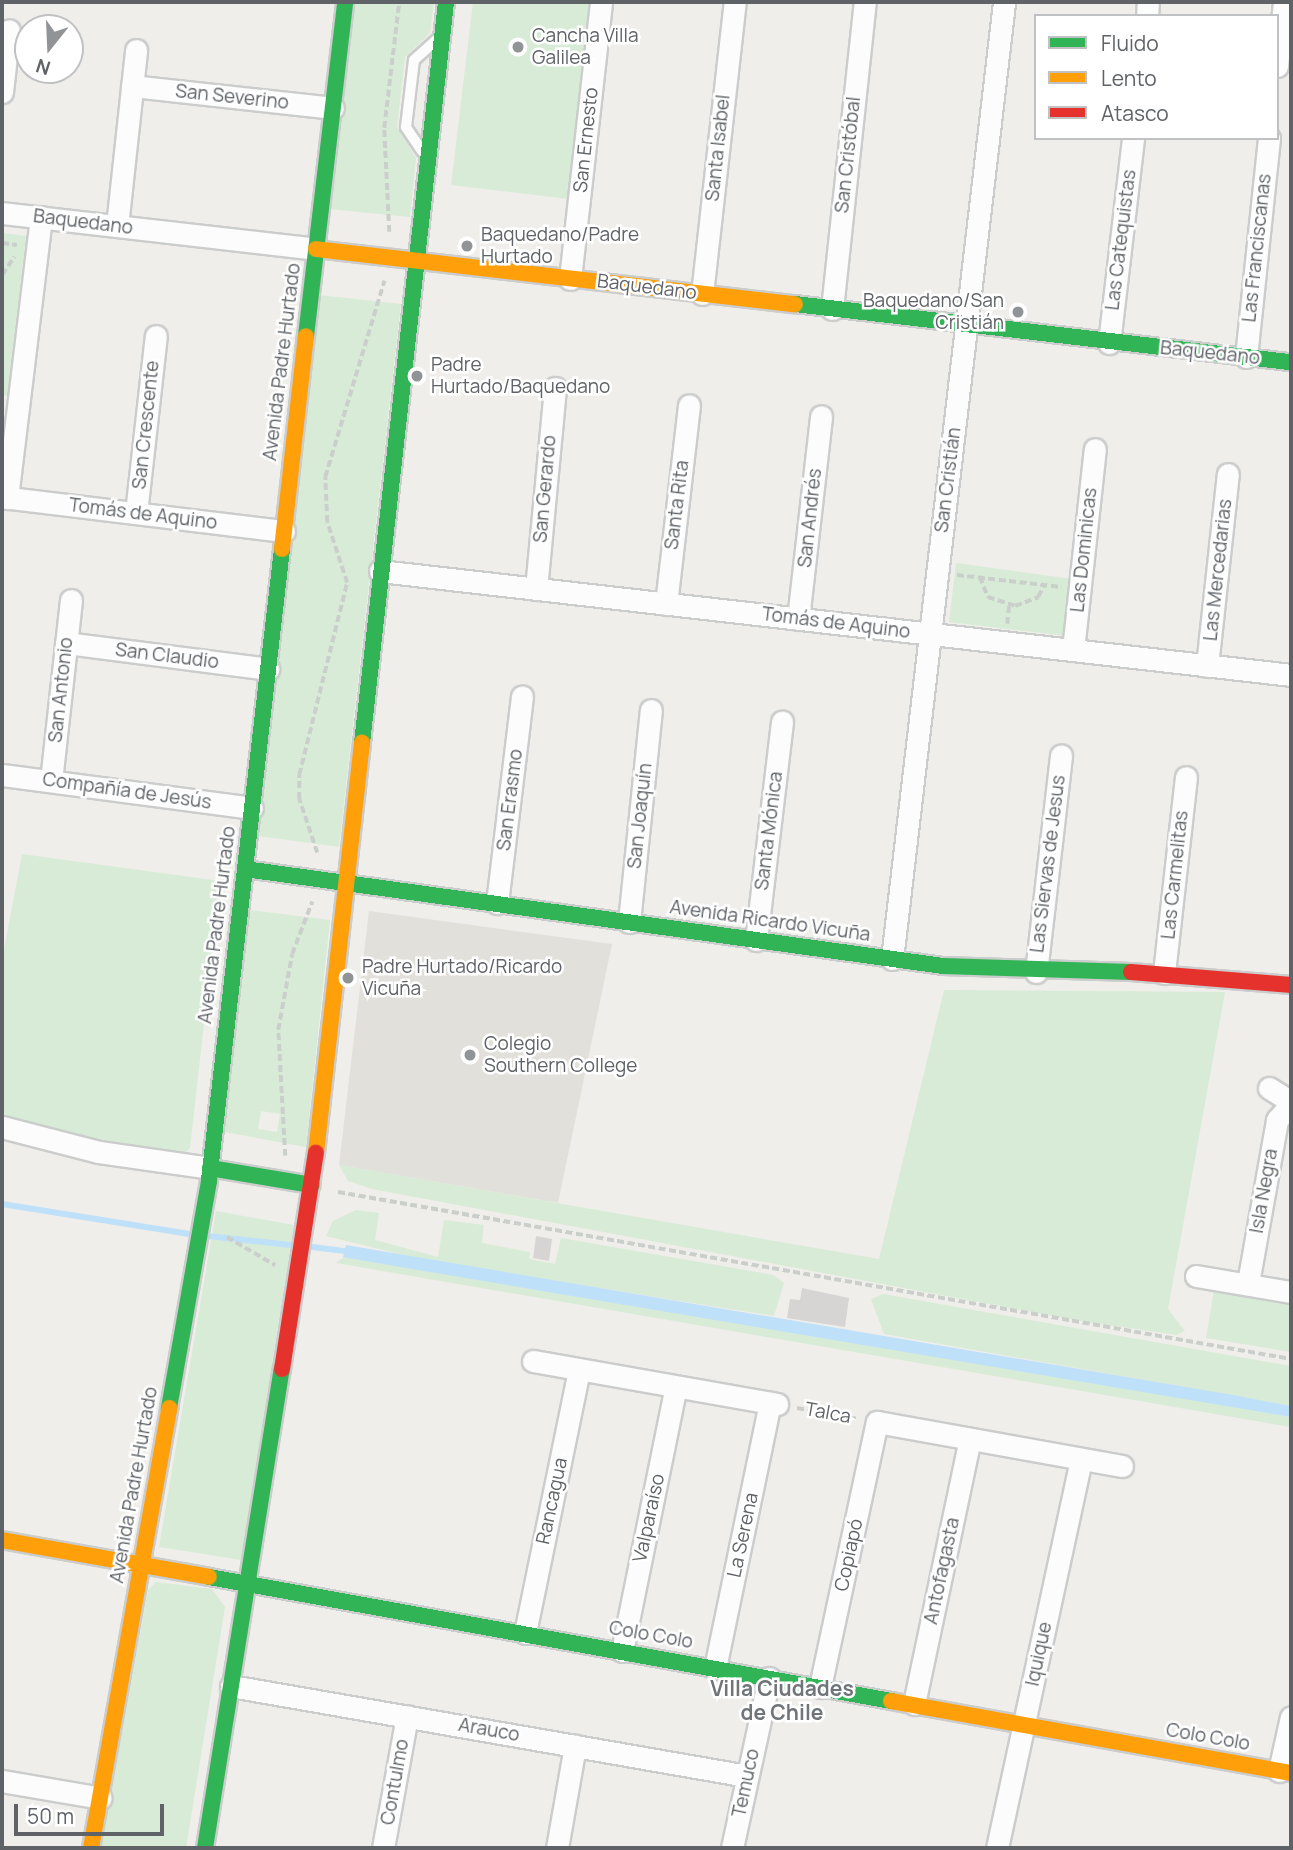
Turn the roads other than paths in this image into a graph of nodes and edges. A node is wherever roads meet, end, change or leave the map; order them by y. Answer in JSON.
{"nodes":[{"id":1,"x":345,"y":2,"type":"edge"},
{"id":2,"x":446,"y":2,"type":"edge"},
{"id":3,"x":601,"y":2,"type":"edge"},
{"id":4,"x":735,"y":2,"type":"edge"},
{"id":5,"x":865,"y":2,"type":"edge"},
{"id":6,"x":1004,"y":2,"type":"edge"},
{"id":7,"x":1283,"y":3,"type":"edge"},
{"id":8,"x":9,"y":30,"type":"dead end"},
{"id":9,"x":443,"y":35,"type":"junction"},
{"id":10,"x":1279,"y":45,"type":"edge"},
{"id":11,"x":136,"y":51,"type":"dead end"},
{"id":12,"x":132,"y":86,"type":"junction"},
{"id":13,"x":2,"y":92,"type":"edge"},
{"id":14,"x":333,"y":108,"type":"junction"},
{"id":15,"x":1133,"y":140,"type":"edge"},
{"id":16,"x":1269,"y":140,"type":"edge"},
{"id":17,"x":428,"y":159,"type":"junction"},
{"id":18,"x":2,"y":213,"type":"edge"},
{"id":19,"x":41,"y":218,"type":"junction"},
{"id":20,"x":117,"y":226,"type":"junction"},
{"id":21,"x":316,"y":249,"type":"junction"},
{"id":22,"x":416,"y":261,"type":"junction"},
{"id":23,"x":570,"y":279,"type":"junction"},
{"id":24,"x":702,"y":294,"type":"junction"},
{"id":25,"x":832,"y":309,"type":"junction"},
{"id":26,"x":966,"y":324,"type":"junction"},
{"id":27,"x":156,"y":336,"type":"dead end"},
{"id":28,"x":1109,"y":342,"type":"junction"},
{"id":29,"x":1245,"y":357,"type":"junction"},
{"id":30,"x":1291,"y":362,"type":"edge"},
{"id":31,"x":555,"y":388,"type":"dead end"},
{"id":32,"x":689,"y":405,"type":"dead end"},
{"id":33,"x":821,"y":416,"type":"dead end"},
{"id":34,"x":1095,"y":449,"type":"dead end"},
{"id":35,"x":1228,"y":474,"type":"dead end"},
{"id":36,"x":4,"y":498,"type":"edge"},
{"id":37,"x":136,"y":513,"type":"junction"},
{"id":38,"x":284,"y":531,"type":"junction"},
{"id":39,"x":380,"y":571,"type":"junction"},
{"id":40,"x":536,"y":589,"type":"junction"},
{"id":41,"x":71,"y":600,"type":"dead end"},
{"id":42,"x":666,"y":604,"type":"junction"},
{"id":43,"x":798,"y":619,"type":"junction"},
{"id":44,"x":929,"y":634,"type":"junction"},
{"id":45,"x":66,"y":643,"type":"junction"},
{"id":46,"x":1073,"y":650,"type":"junction"},
{"id":47,"x":1207,"y":666,"type":"junction"},
{"id":48,"x":268,"y":669,"type":"junction"},
{"id":49,"x":1291,"y":675,"type":"edge"},
{"id":50,"x":522,"y":697,"type":"dead end"},
{"id":51,"x":651,"y":710,"type":"dead end"},
{"id":52,"x":782,"y":722,"type":"dead end"},
{"id":53,"x":1061,"y":755,"type":"dead end"},
{"id":54,"x":2,"y":775,"type":"edge"},
{"id":55,"x":1186,"y":777,"type":"dead end"},
{"id":56,"x":51,"y":781,"type":"junction"},
{"id":57,"x":252,"y":808,"type":"junction"},
{"id":58,"x":245,"y":869,"type":"junction"},
{"id":59,"x":344,"y":882,"type":"junction"},
{"id":60,"x":498,"y":903,"type":"junction"},
{"id":61,"x":629,"y":922,"type":"junction"},
{"id":62,"x":756,"y":940,"type":"junction"},
{"id":63,"x":892,"y":959,"type":"junction"},
{"id":64,"x":1036,"y":972,"type":"junction"},
{"id":65,"x":1164,"y":973,"type":"junction"},
{"id":66,"x":1291,"y":985,"type":"edge"},
{"id":67,"x":1269,"y":1088,"type":"dead end"},
{"id":68,"x":1291,"y":1103,"type":"edge"},
{"id":69,"x":2,"y":1127,"type":"edge"},
{"id":70,"x":210,"y":1168,"type":"junction"},
{"id":71,"x":312,"y":1185,"type":"junction"},
{"id":72,"x":1196,"y":1276,"type":"dead end"},
{"id":73,"x":1248,"y":1283,"type":"junction"},
{"id":74,"x":1291,"y":1293,"type":"edge"},
{"id":75,"x":533,"y":1361,"type":"dead end"},
{"id":76,"x":579,"y":1369,"type":"junction"},
{"id":77,"x":676,"y":1386,"type":"junction"},
{"id":78,"x":877,"y":1422,"type":"joint"},
{"id":79,"x":970,"y":1439,"type":"junction"},
{"id":80,"x":1081,"y":1459,"type":"junction"},
{"id":81,"x":1122,"y":1466,"type":"dead end"},
{"id":82,"x":2,"y":1540,"type":"edge"},
{"id":83,"x":141,"y":1565,"type":"junction"},
{"id":84,"x":249,"y":1582,"type":"junction"},
{"id":85,"x":525,"y":1633,"type":"junction"},
{"id":86,"x":622,"y":1651,"type":"junction"},
{"id":87,"x":715,"y":1668,"type":"junction"},
{"id":88,"x":769,"y":1678,"type":"junction"},
{"id":89,"x":231,"y":1686,"type":"junction"},
{"id":90,"x":820,"y":1687,"type":"junction"},
{"id":91,"x":914,"y":1704,"type":"junction"},
{"id":92,"x":407,"y":1716,"type":"junction"},
{"id":93,"x":1291,"y":1717,"type":"edge"},
{"id":94,"x":1024,"y":1724,"type":"junction"},
{"id":95,"x":575,"y":1746,"type":"junction"},
{"id":96,"x":1285,"y":1772,"type":"edge"},
{"id":97,"x":747,"y":1776,"type":"junction"},
{"id":98,"x":2,"y":1780,"type":"edge"},
{"id":99,"x":101,"y":1798,"type":"junction"},
{"id":100,"x":91,"y":1848,"type":"edge"},
{"id":101,"x":205,"y":1848,"type":"edge"},
{"id":102,"x":383,"y":1848,"type":"edge"},
{"id":103,"x":557,"y":1848,"type":"edge"},
{"id":104,"x":732,"y":1848,"type":"edge"},
{"id":105,"x":997,"y":1848,"type":"edge"}],
"edges":[{"from":1,"to":14,"type":"main road","name":"Avenida Padre Hurtado"},
{"from":2,"to":9,"type":"main road"},
{"from":3,"to":23,"type":"street","name":"San Ernesto"},
{"from":4,"to":24,"type":"street","name":"Santa Isabel"},
{"from":5,"to":25,"type":"street","name":"San Cristóbal"},
{"from":6,"to":26,"type":"street","name":"San Cristián"},
{"from":7,"to":10,"type":"street"},
{"from":8,"to":13,"type":"street"},
{"from":9,"to":17,"type":"main road"},
{"from":9,"to":17,"type":"lane"},
{"from":11,"to":12,"type":"street"},
{"from":12,"to":14,"type":"street","name":"San Severino"},
{"from":12,"to":20,"type":"street"},
{"from":14,"to":21,"type":"main road","name":"Avenida Padre Hurtado"},
{"from":15,"to":28,"type":"street","name":"Las Catequistas"},
{"from":16,"to":29,"type":"street","name":"Las Franciscanas"},
{"from":17,"to":22,"type":"main road"},
{"from":18,"to":19,"type":"street","name":"Baquedano"},
{"from":19,"to":20,"type":"street","name":"Baquedano"},
{"from":19,"to":36,"type":"street"},
{"from":20,"to":21,"type":"street","name":"Baquedano"},
{"from":21,"to":22,"type":"main road","name":"Baquedano"},
{"from":21,"to":38,"type":"main road","name":"Avenida Padre Hurtado"},
{"from":22,"to":23,"type":"main road","name":"Baquedano"},
{"from":22,"to":39,"type":"main road"},
{"from":23,"to":24,"type":"main road","name":"Baquedano"},
{"from":24,"to":25,"type":"main road","name":"Baquedano"},
{"from":25,"to":26,"type":"main road","name":"Baquedano"},
{"from":26,"to":28,"type":"main road","name":"Baquedano"},
{"from":26,"to":44,"type":"street","name":"San Cristián"},
{"from":27,"to":37,"type":"street","name":"San Crescente"},
{"from":28,"to":29,"type":"main road","name":"Baquedano"},
{"from":29,"to":30,"type":"main road","name":"Baquedano"},
{"from":31,"to":40,"type":"street","name":"San Gerardo"},
{"from":32,"to":42,"type":"street","name":"Santa Rita"},
{"from":33,"to":43,"type":"street","name":"San Andrés"},
{"from":34,"to":46,"type":"street","name":"Las Dominicas"},
{"from":35,"to":47,"type":"street","name":"Las Mercedarias"},
{"from":36,"to":37,"type":"street","name":"Tomás de Aquino"},
{"from":37,"to":38,"type":"street","name":"Tomás de Aquino"},
{"from":38,"to":48,"type":"main road","name":"Avenida Padre Hurtado"},
{"from":39,"to":40,"type":"street","name":"Tomás de Aquino"},
{"from":39,"to":59,"type":"main road"},
{"from":40,"to":42,"type":"street","name":"Tomás de Aquino"},
{"from":41,"to":45,"type":"street","name":"San Antonio"},
{"from":42,"to":43,"type":"street","name":"Tomás de Aquino"},
{"from":43,"to":44,"type":"street","name":"Tomás de Aquino"},
{"from":44,"to":46,"type":"street","name":"Tomás de Aquino"},
{"from":44,"to":63,"type":"street","name":"San Cristián"},
{"from":45,"to":48,"type":"street","name":"San Claudio"},
{"from":45,"to":56,"type":"street","name":"San Antonio"},
{"from":46,"to":47,"type":"street","name":"Tomás de Aquino"},
{"from":47,"to":49,"type":"street","name":"Tomás de Aquino"},
{"from":48,"to":57,"type":"main road","name":"Avenida Padre Hurtado"},
{"from":50,"to":60,"type":"street","name":"San Erasmo"},
{"from":51,"to":61,"type":"street","name":"San Joaquín"},
{"from":52,"to":62,"type":"street","name":"Santa Mónica"},
{"from":53,"to":64,"type":"street","name":"Las Siervas de Jesus"},
{"from":54,"to":56,"type":"street","name":"Compañía de Jesús"},
{"from":55,"to":65,"type":"street","name":"Las Carmelitas"},
{"from":56,"to":57,"type":"street","name":"Compañía de Jesús"},
{"from":57,"to":58,"type":"main road","name":"Avenida Padre Hurtado"},
{"from":58,"to":59,"type":"main road","name":"Avenida Ricardo Vicuña"},
{"from":58,"to":70,"type":"main road","name":"Avenida Padre Hurtado"},
{"from":59,"to":60,"type":"main road","name":"Avenida Ricardo Vicuña"},
{"from":59,"to":71,"type":"main road"},
{"from":60,"to":61,"type":"main road","name":"Avenida Ricardo Vicuña"},
{"from":61,"to":62,"type":"main road","name":"Avenida Ricardo Vicuña"},
{"from":62,"to":63,"type":"main road","name":"Avenida Ricardo Vicuña"},
{"from":63,"to":64,"type":"main road","name":"Avenida Ricardo Vicuña"},
{"from":64,"to":65,"type":"main road","name":"Avenida Ricardo Vicuña"},
{"from":65,"to":66,"type":"main road","name":"Avenida Ricardo Vicuña"},
{"from":67,"to":68,"type":"street"},
{"from":68,"to":73,"type":"street","name":"Isla Negra"},
{"from":69,"to":70,"type":"street"},
{"from":70,"to":71,"type":"main road"},
{"from":70,"to":83,"type":"main road","name":"Avenida Padre Hurtado"},
{"from":71,"to":84,"type":"main road"},
{"from":72,"to":73,"type":"street"},
{"from":73,"to":74,"type":"street"},
{"from":75,"to":76,"type":"street"},
{"from":76,"to":77,"type":"street"},
{"from":76,"to":85,"type":"street","name":"Rancagua"},
{"from":77,"to":86,"type":"street","name":"Valparaíso"},
{"from":77,"to":87,"type":"street","name":"La Serena"},
{"from":78,"to":79,"type":"street","name":"Talca"},
{"from":78,"to":90,"type":"street","name":"Copiapó"},
{"from":79,"to":80,"type":"street","name":"Talca"},
{"from":79,"to":91,"type":"street","name":"Antofagasta"},
{"from":80,"to":81,"type":"street","name":"Talca"},
{"from":80,"to":94,"type":"street","name":"Iquique"},
{"from":82,"to":83,"type":"main road","name":"Colo Colo"},
{"from":83,"to":84,"type":"main road","name":"Colo Colo"},
{"from":83,"to":99,"type":"main road","name":"Avenida Padre Hurtado"},
{"from":84,"to":85,"type":"main road","name":"Colo Colo"},
{"from":84,"to":89,"type":"main road"},
{"from":85,"to":86,"type":"main road","name":"Colo Colo"},
{"from":86,"to":87,"type":"main road","name":"Colo Colo"},
{"from":87,"to":88,"type":"main road","name":"Colo Colo"},
{"from":88,"to":90,"type":"main road","name":"Colo Colo"},
{"from":88,"to":97,"type":"street","name":"Temuco"},
{"from":89,"to":92,"type":"street","name":"Arauco"},
{"from":89,"to":101,"type":"main road"},
{"from":90,"to":91,"type":"main road","name":"Colo Colo"},
{"from":91,"to":94,"type":"main road","name":"Colo Colo"},
{"from":92,"to":95,"type":"street","name":"Arauco"},
{"from":92,"to":102,"type":"street","name":"Contulmo"},
{"from":93,"to":96,"type":"street"},
{"from":94,"to":96,"type":"main road","name":"Colo Colo"},
{"from":94,"to":105,"type":"street","name":"Iquique"},
{"from":95,"to":97,"type":"street","name":"Arauco"},
{"from":95,"to":103,"type":"street"},
{"from":97,"to":104,"type":"street","name":"Temuco"},
{"from":98,"to":99,"type":"street"},
{"from":99,"to":100,"type":"main road","name":"Avenida Padre Hurtado"}]}
